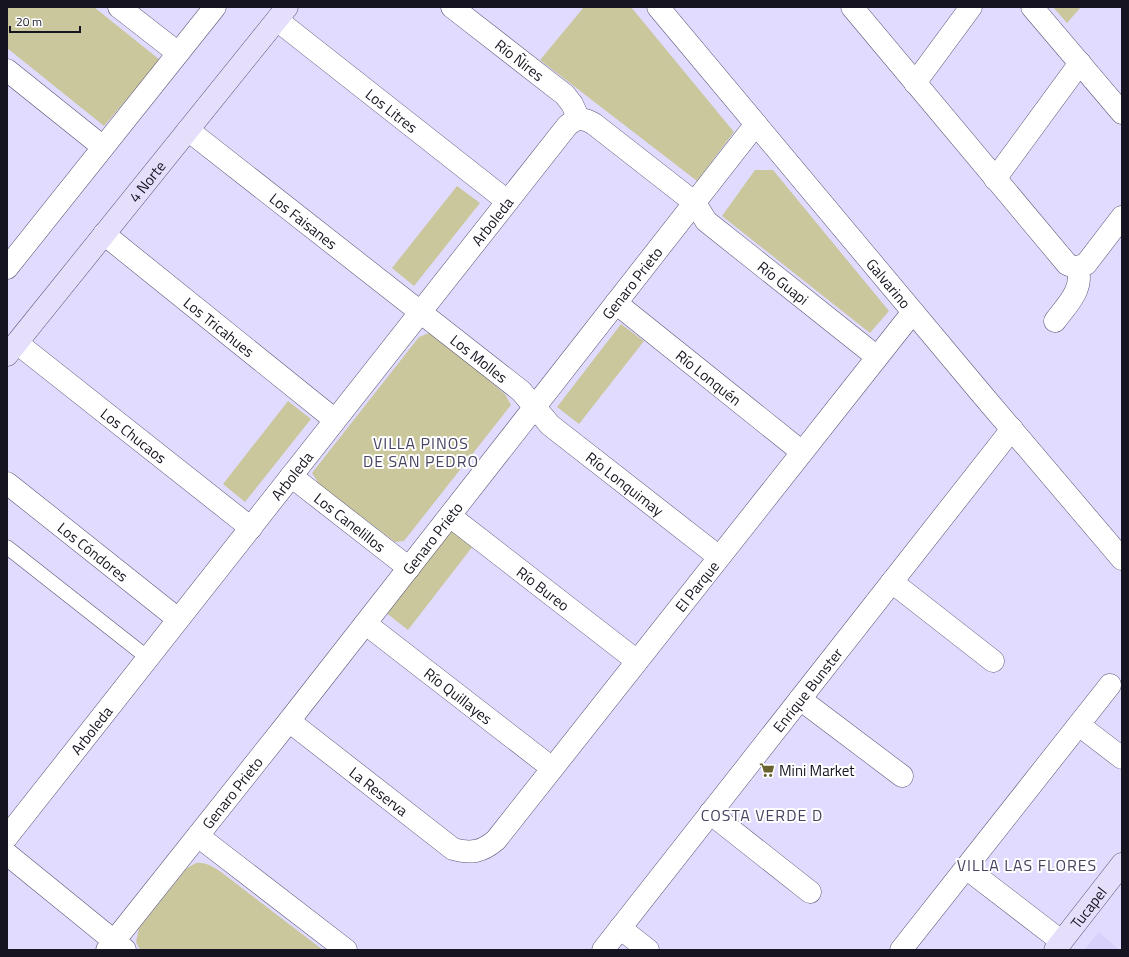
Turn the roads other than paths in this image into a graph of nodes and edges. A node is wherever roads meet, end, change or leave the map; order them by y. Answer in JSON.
{"nodes":[{"id":1,"x":119,"y":7,"type":"edge"},
{"id":2,"x":215,"y":7,"type":"edge"},
{"id":3,"x":452,"y":7,"type":"edge"},
{"id":4,"x":658,"y":7,"type":"edge"},
{"id":5,"x":852,"y":7,"type":"edge"},
{"id":6,"x":971,"y":7,"type":"edge"},
{"id":7,"x":1032,"y":7,"type":"edge"},
{"id":8,"x":282,"y":13,"type":"edge"},
{"id":9,"x":178,"y":53,"type":"junction"},
{"id":10,"x":1080,"y":63,"type":"junction"},
{"id":11,"x":7,"y":70,"type":"edge"},
{"id":12,"x":914,"y":83,"type":"junction"},
{"id":13,"x":1122,"y":113,"type":"edge"},
{"id":14,"x":579,"y":119,"type":"junction"},
{"id":15,"x":756,"y":124,"type":"junction"},
{"id":16,"x":188,"y":130,"type":"junction"},
{"id":17,"x":103,"y":147,"type":"junction"},
{"id":18,"x":995,"y":178,"type":"junction"},
{"id":19,"x":507,"y":201,"type":"junction"},
{"id":20,"x":695,"y":203,"type":"junction"},
{"id":21,"x":1122,"y":217,"type":"edge"},
{"id":22,"x":104,"y":234,"type":"junction"},
{"id":23,"x":1077,"y":267,"type":"junction"},
{"id":24,"x":7,"y":268,"type":"edge"},
{"id":25,"x":616,"y":303,"type":"junction"},
{"id":26,"x":913,"y":312,"type":"junction"},
{"id":27,"x":420,"y":313,"type":"junction"},
{"id":28,"x":1055,"y":321,"type":"dead end"},
{"id":29,"x":12,"y":349,"type":"edge"},
{"id":30,"x":877,"y":357,"type":"junction"},
{"id":31,"x":535,"y":407,"type":"junction"},
{"id":32,"x":336,"y":420,"type":"junction"},
{"id":33,"x":1012,"y":429,"type":"junction"},
{"id":34,"x":802,"y":452,"type":"junction"},
{"id":35,"x":291,"y":476,"type":"junction"},
{"id":36,"x":7,"y":484,"type":"edge"},
{"id":37,"x":450,"y":516,"type":"junction"},
{"id":38,"x":251,"y":528,"type":"junction"},
{"id":39,"x":7,"y":547,"type":"edge"},
{"id":40,"x":719,"y":557,"type":"junction"},
{"id":41,"x":1122,"y":559,"type":"edge"},
{"id":42,"x":409,"y":568,"type":"junction"},
{"id":43,"x":892,"y":582,"type":"junction"},
{"id":44,"x":178,"y":619,"type":"junction"},
{"id":45,"x":366,"y":624,"type":"junction"},
{"id":46,"x":148,"y":658,"type":"junction"},
{"id":47,"x":637,"y":661,"type":"junction"},
{"id":48,"x":993,"y":661,"type":"dead end"},
{"id":49,"x":1110,"y":685,"type":"dead end"},
{"id":50,"x":800,"y":699,"type":"junction"},
{"id":51,"x":289,"y":721,"type":"junction"},
{"id":52,"x":1079,"y":725,"type":"junction"},
{"id":53,"x":1122,"y":758,"type":"edge"},
{"id":54,"x":552,"y":768,"type":"junction"},
{"id":55,"x":902,"y":776,"type":"dead end"},
{"id":56,"x":710,"y":813,"type":"junction"},
{"id":57,"x":198,"y":836,"type":"junction"},
{"id":58,"x":7,"y":837,"type":"edge"},
{"id":59,"x":473,"y":852,"type":"joint"},
{"id":60,"x":7,"y":854,"type":"edge"},
{"id":61,"x":1122,"y":864,"type":"edge"},
{"id":62,"x":966,"y":868,"type":"junction"},
{"id":63,"x":810,"y":892,"type":"dead end"},
{"id":64,"x":620,"y":928,"type":"junction"},
{"id":65,"x":1058,"y":946,"type":"edge"},
{"id":66,"x":115,"y":947,"type":"edge"},
{"id":67,"x":346,"y":950,"type":"edge"},
{"id":68,"x":603,"y":950,"type":"edge"},
{"id":69,"x":648,"y":950,"type":"edge"},
{"id":70,"x":901,"y":950,"type":"edge"}],
"edges":[{"from":1,"to":9,"type":"street"},
{"from":2,"to":9,"type":"street"},
{"from":3,"to":14,"type":"street","name":"Río Ñires"},
{"from":4,"to":15,"type":"street","name":"Galvarino"},
{"from":5,"to":12,"type":"street"},
{"from":6,"to":12,"type":"street"},
{"from":7,"to":10,"type":"street"},
{"from":8,"to":16,"type":"street","name":"4 Norte"},
{"from":8,"to":19,"type":"street","name":"Los Litres"},
{"from":9,"to":17,"type":"street"},
{"from":10,"to":13,"type":"street"},
{"from":10,"to":18,"type":"street"},
{"from":11,"to":17,"type":"street"},
{"from":12,"to":18,"type":"street"},
{"from":14,"to":19,"type":"street","name":"Arboleda"},
{"from":14,"to":20,"type":"street"},
{"from":15,"to":20,"type":"street","name":"Genaro Prieto"},
{"from":15,"to":26,"type":"street","name":"Galvarino"},
{"from":16,"to":22,"type":"street","name":"4 Norte"},
{"from":16,"to":27,"type":"street","name":"Los Faisanes"},
{"from":17,"to":24,"type":"street"},
{"from":18,"to":23,"type":"street"},
{"from":19,"to":27,"type":"street","name":"Arboleda"},
{"from":20,"to":25,"type":"street","name":"Genaro Prieto"},
{"from":20,"to":30,"type":"street","name":"Río Guapi"},
{"from":21,"to":23,"type":"street"},
{"from":22,"to":29,"type":"street","name":"4 Norte"},
{"from":22,"to":32,"type":"street","name":"Los Tricahues"},
{"from":23,"to":28,"type":"street"},
{"from":25,"to":31,"type":"street","name":"Genaro Prieto"},
{"from":25,"to":34,"type":"street","name":"Río Lonquén"},
{"from":26,"to":30,"type":"street","name":"El Parque"},
{"from":26,"to":33,"type":"street","name":"Galvarino"},
{"from":27,"to":31,"type":"street","name":"Los Molles"},
{"from":27,"to":32,"type":"street","name":"Arboleda"},
{"from":29,"to":38,"type":"street","name":"Los Chucaos"},
{"from":30,"to":34,"type":"street","name":"El Parque"},
{"from":31,"to":37,"type":"street","name":"Genaro Prieto"},
{"from":31,"to":40,"type":"street","name":"Río Lonquimay"},
{"from":32,"to":35,"type":"street","name":"Arboleda"},
{"from":33,"to":41,"type":"street","name":"Galvarino"},
{"from":33,"to":43,"type":"street","name":"Enrique Bunster"},
{"from":34,"to":40,"type":"street","name":"El Parque"},
{"from":35,"to":38,"type":"street","name":"Arboleda"},
{"from":35,"to":42,"type":"street","name":"Los Canelillos"},
{"from":36,"to":44,"type":"street","name":"Los Cóndores"},
{"from":37,"to":42,"type":"street","name":"Genaro Prieto"},
{"from":37,"to":47,"type":"street","name":"Río Bureo"},
{"from":38,"to":44,"type":"street","name":"Arboleda"},
{"from":39,"to":46,"type":"lane"},
{"from":40,"to":47,"type":"street","name":"El Parque"},
{"from":42,"to":45,"type":"street","name":"Genaro Prieto"},
{"from":43,"to":48,"type":"street"},
{"from":43,"to":50,"type":"street","name":"Enrique Bunster"},
{"from":44,"to":46,"type":"street","name":"Arboleda"},
{"from":45,"to":51,"type":"street","name":"Genaro Prieto"},
{"from":45,"to":54,"type":"street","name":"Río Quillayes"},
{"from":46,"to":58,"type":"street","name":"Arboleda"},
{"from":47,"to":54,"type":"street","name":"El Parque"},
{"from":49,"to":52,"type":"street"},
{"from":50,"to":55,"type":"street"},
{"from":50,"to":56,"type":"street","name":"Enrique Bunster"},
{"from":51,"to":57,"type":"street","name":"Genaro Prieto"},
{"from":51,"to":59,"type":"street","name":"La Reserva"},
{"from":52,"to":53,"type":"street"},
{"from":52,"to":62,"type":"street"},
{"from":54,"to":59,"type":"street","name":"El Parque"},
{"from":56,"to":63,"type":"street"},
{"from":56,"to":64,"type":"street","name":"Enrique Bunster"},
{"from":57,"to":66,"type":"street","name":"Genaro Prieto"},
{"from":57,"to":67,"type":"street"},
{"from":60,"to":66,"type":"street"},
{"from":61,"to":65,"type":"street","name":"Tucapel"},
{"from":62,"to":65,"type":"street"},
{"from":62,"to":70,"type":"street"},
{"from":64,"to":68,"type":"street","name":"Enrique Bunster"},
{"from":64,"to":69,"type":"street"}]}
